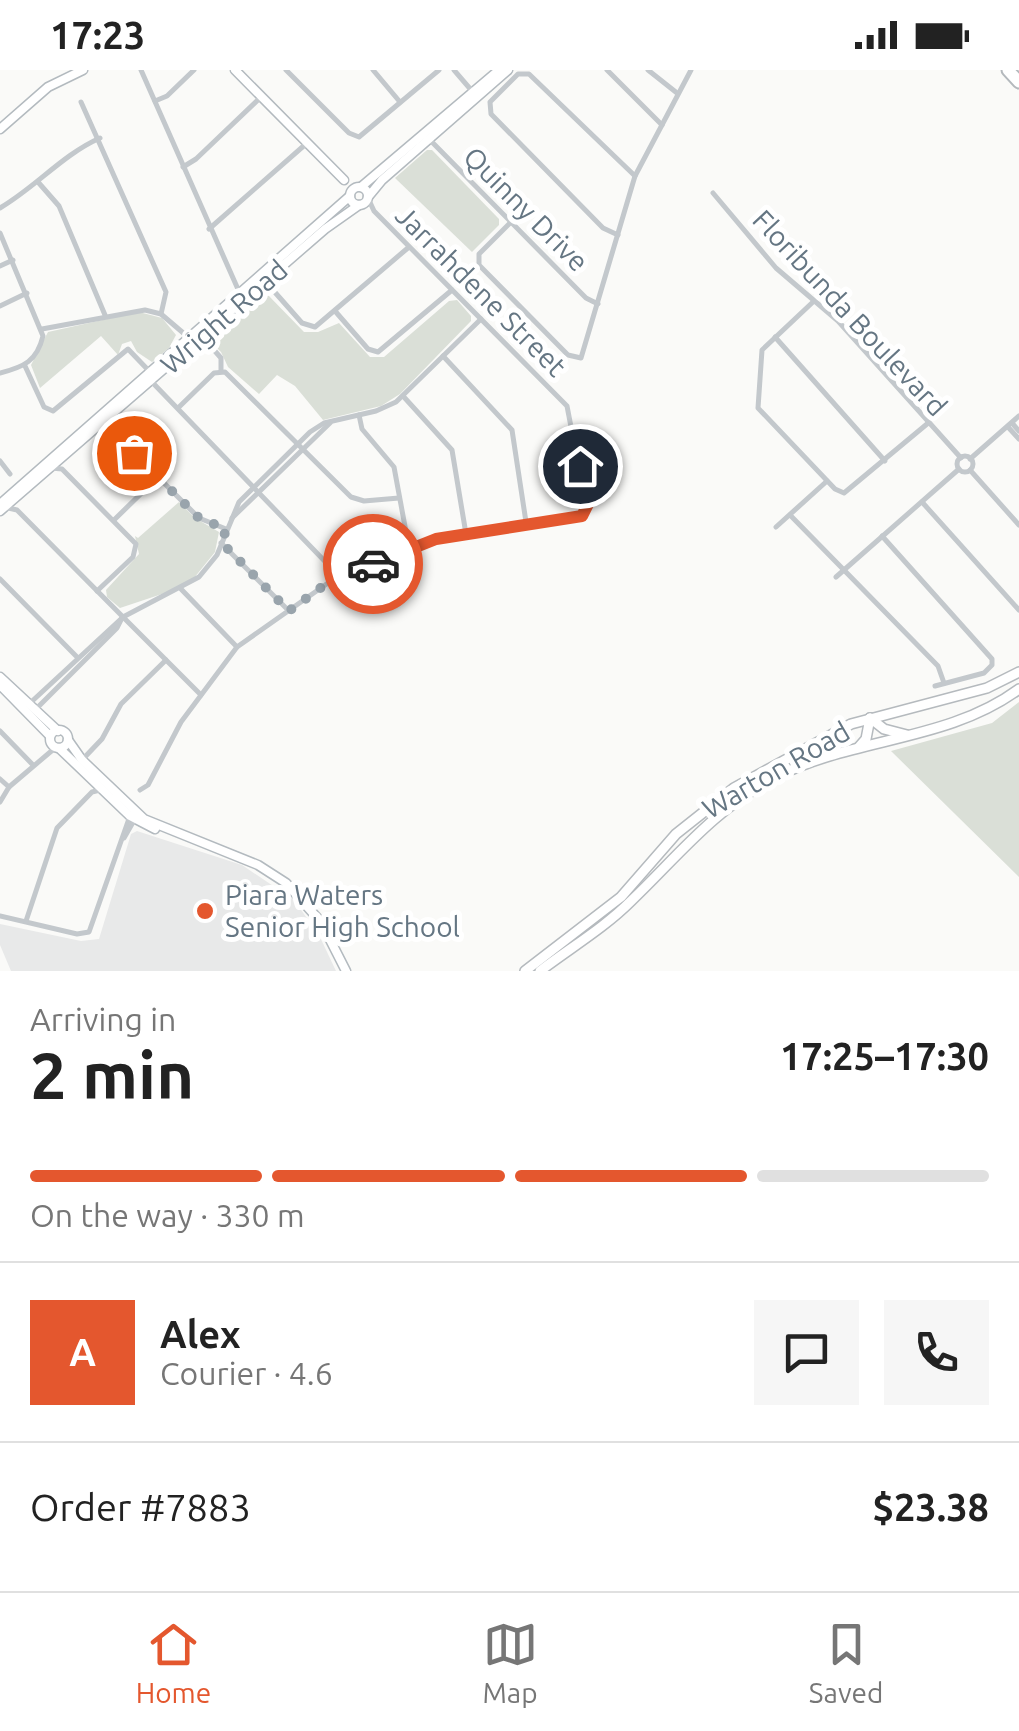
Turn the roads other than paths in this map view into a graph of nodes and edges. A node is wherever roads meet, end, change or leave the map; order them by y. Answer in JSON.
{"nodes":[{"id":1,"x":83,"y":70,"type":"edge"},
{"id":2,"x":142,"y":70,"type":"edge"},
{"id":3,"x":194,"y":70,"type":"edge"},
{"id":4,"x":234,"y":70,"type":"edge"},
{"id":5,"x":286,"y":70,"type":"edge"},
{"id":6,"x":373,"y":70,"type":"edge"},
{"id":7,"x":440,"y":70,"type":"edge"},
{"id":8,"x":454,"y":70,"type":"edge"},
{"id":9,"x":499,"y":70,"type":"edge"},
{"id":10,"x":508,"y":70,"type":"edge"},
{"id":11,"x":607,"y":70,"type":"edge"},
{"id":12,"x":648,"y":70,"type":"edge"},
{"id":13,"x":691,"y":70,"type":"edge"},
{"id":14,"x":1008,"y":70,"type":"edge"},
{"id":15,"x":72,"y":72,"type":"edge"},
{"id":16,"x":1019,"y":82,"type":"edge"},
{"id":17,"x":678,"y":94,"type":"junction"},
{"id":18,"x":475,"y":95,"type":"junction"},
{"id":19,"x":261,"y":96,"type":"junction"},
{"id":20,"x":81,"y":102,"type":"dead end"},
{"id":21,"x":155,"y":102,"type":"junction"},
{"id":22,"x":401,"y":102,"type":"junction"},
{"id":23,"x":662,"y":125,"type":"junction"},
{"id":24,"x":0,"y":129,"type":"edge"},
{"id":25,"x":100,"y":138,"type":"junction"},
{"id":26,"x":428,"y":138,"type":"junction"},
{"id":27,"x":307,"y":144,"type":"junction"},
{"id":28,"x":183,"y":167,"type":"junction"},
{"id":29,"x":635,"y":176,"type":"junction"},
{"id":30,"x":344,"y":180,"type":"junction"},
{"id":31,"x":38,"y":182,"type":"junction"},
{"id":32,"x":360,"y":187,"type":"junction"},
{"id":33,"x":712,"y":192,"type":"dead end"},
{"id":34,"x":350,"y":195,"type":"junction"},
{"id":35,"x":364,"y":201,"type":"junction"},
{"id":36,"x":0,"y":208,"type":"edge"},
{"id":37,"x":511,"y":222,"type":"junction"},
{"id":38,"x":209,"y":228,"type":"junction"},
{"id":39,"x":0,"y":233,"type":"edge"},
{"id":40,"x":618,"y":235,"type":"junction"},
{"id":41,"x":409,"y":246,"type":"junction"},
{"id":42,"x":13,"y":260,"type":"junction"},
{"id":43,"x":0,"y":266,"type":"edge"},
{"id":44,"x":265,"y":281,"type":"junction"},
{"id":45,"x":452,"y":290,"type":"junction"},
{"id":46,"x":26,"y":293,"type":"junction"},
{"id":47,"x":242,"y":297,"type":"junction"},
{"id":48,"x":814,"y":301,"type":"junction"},
{"id":49,"x":598,"y":304,"type":"junction"},
{"id":50,"x":0,"y":306,"type":"edge"},
{"id":51,"x":335,"y":312,"type":"junction"},
{"id":52,"x":160,"y":314,"type":"junction"},
{"id":53,"x":105,"y":315,"type":"junction"},
{"id":54,"x":481,"y":319,"type":"junction"},
{"id":55,"x":42,"y":330,"type":"junction"},
{"id":56,"x":775,"y":337,"type":"junction"},
{"id":57,"x":192,"y":341,"type":"junction"},
{"id":58,"x":206,"y":342,"type":"dead end"},
{"id":59,"x":444,"y":356,"type":"junction"},
{"id":60,"x":24,"y":366,"type":"junction"},
{"id":61,"x":221,"y":371,"type":"junction"},
{"id":62,"x":0,"y":373,"type":"edge"},
{"id":63,"x":151,"y":377,"type":"junction"},
{"id":64,"x":402,"y":396,"type":"junction"},
{"id":65,"x":178,"y":408,"type":"junction"},
{"id":66,"x":359,"y":415,"type":"junction"},
{"id":67,"x":1019,"y":416,"type":"edge"},
{"id":68,"x":102,"y":420,"type":"junction"},
{"id":69,"x":927,"y":424,"type":"junction"},
{"id":70,"x":1010,"y":424,"type":"junction"},
{"id":71,"x":1019,"y":431,"type":"edge"},
{"id":72,"x":1019,"y":439,"type":"edge"},
{"id":73,"x":300,"y":446,"type":"junction"},
{"id":74,"x":62,"y":458,"type":"junction"},
{"id":75,"x":961,"y":458,"type":"junction"},
{"id":76,"x":970,"y":459,"type":"junction"},
{"id":77,"x":0,"y":461,"type":"edge"},
{"id":78,"x":884,"y":462,"type":"junction"},
{"id":79,"x":51,"y":468,"type":"junction"},
{"id":80,"x":959,"y":469,"type":"junction"},
{"id":81,"x":62,"y":470,"type":"junction"},
{"id":82,"x":970,"y":470,"type":"junction"},
{"id":83,"x":10,"y":474,"type":"dead end"},
{"id":84,"x":158,"y":477,"type":"junction"},
{"id":85,"x":828,"y":481,"type":"junction"},
{"id":86,"x":257,"y":489,"type":"junction"},
{"id":87,"x":15,"y":498,"type":"junction"},
{"id":88,"x":399,"y":498,"type":"junction"},
{"id":89,"x":922,"y":502,"type":"junction"},
{"id":90,"x":1,"y":507,"type":"edge"},
{"id":91,"x":17,"y":510,"type":"junction"},
{"id":92,"x":790,"y":515,"type":"junction"},
{"id":93,"x":114,"y":520,"type":"junction"},
{"id":94,"x":526,"y":522,"type":"junction"},
{"id":95,"x":1019,"y":525,"type":"edge"},
{"id":96,"x":776,"y":527,"type":"dead end"},
{"id":97,"x":226,"y":529,"type":"junction"},
{"id":98,"x":466,"y":534,"type":"junction"},
{"id":99,"x":882,"y":536,"type":"junction"},
{"id":100,"x":222,"y":543,"type":"junction"},
{"id":101,"x":409,"y":548,"type":"junction"},
{"id":102,"x":844,"y":570,"type":"junction"},
{"id":103,"x":338,"y":576,"type":"junction"},
{"id":104,"x":836,"y":578,"type":"dead end"},
{"id":105,"x":0,"y":579,"type":"edge"},
{"id":106,"x":181,"y":589,"type":"junction"},
{"id":107,"x":98,"y":591,"type":"junction"},
{"id":108,"x":1019,"y":610,"type":"edge"},
{"id":109,"x":289,"y":611,"type":"junction"},
{"id":110,"x":122,"y":618,"type":"junction"},
{"id":111,"x":238,"y":647,"type":"junction"},
{"id":112,"x":80,"y":660,"type":"junction"},
{"id":113,"x":166,"y":660,"type":"junction"},
{"id":114,"x":1019,"y":672,"type":"edge"},
{"id":115,"x":0,"y":676,"type":"edge"},
{"id":116,"x":944,"y":683,"type":"junction"},
{"id":117,"x":0,"y":684,"type":"edge"},
{"id":118,"x":935,"y":686,"type":"dead end"},
{"id":119,"x":987,"y":688,"type":"junction"},
{"id":120,"x":1018,"y":690,"type":"edge"},
{"id":121,"x":201,"y":696,"type":"junction"},
{"id":122,"x":31,"y":708,"type":"junction"},
{"id":123,"x":984,"y":712,"type":"junction"},
{"id":124,"x":870,"y":718,"type":"junction"},
{"id":125,"x":0,"y":731,"type":"edge"},
{"id":126,"x":911,"y":736,"type":"junction"},
{"id":127,"x":54,"y":741,"type":"junction"},
{"id":128,"x":856,"y":749,"type":"junction"},
{"id":129,"x":82,"y":760,"type":"junction"},
{"id":130,"x":32,"y":765,"type":"junction"},
{"id":131,"x":0,"y":779,"type":"edge"},
{"id":132,"x":94,"y":780,"type":"junction"},
{"id":133,"x":9,"y":788,"type":"junction"},
{"id":134,"x":104,"y":790,"type":"junction"},
{"id":135,"x":140,"y":790,"type":"dead end"},
{"id":136,"x":92,"y":792,"type":"junction"},
{"id":137,"x":0,"y":802,"type":"edge"},
{"id":138,"x":134,"y":815,"type":"junction"},
{"id":139,"x":0,"y":916,"type":"edge"},
{"id":140,"x":26,"y":921,"type":"junction"},
{"id":141,"x":594,"y":925,"type":"junction"},
{"id":142,"x":346,"y":971,"type":"edge"},
{"id":143,"x":524,"y":971,"type":"edge"},
{"id":144,"x":540,"y":971,"type":"edge"}],
"edges":[{"from":1,"to":15,"type":"main road"},
{"from":2,"to":21,"type":"street"},
{"from":3,"to":21,"type":"street"},
{"from":4,"to":19,"type":"main road"},
{"from":5,"to":22,"type":"street"},
{"from":6,"to":22,"type":"street"},
{"from":7,"to":22,"type":"street"},
{"from":8,"to":18,"type":"street"},
{"from":9,"to":18,"type":"main road","name":"Wright Road"},
{"from":10,"to":18,"type":"main road","name":"Wright Road"},
{"from":11,"to":23,"type":"street"},
{"from":12,"to":17,"type":"street"},
{"from":13,"to":17,"type":"street"},
{"from":14,"to":16,"type":"highway"},
{"from":15,"to":24,"type":"main road"},
{"from":17,"to":23,"type":"street"},
{"from":18,"to":26,"type":"main road","name":"Wright Road"},
{"from":18,"to":32,"type":"main road","name":"Wright Road"},
{"from":19,"to":27,"type":"main road"},
{"from":19,"to":28,"type":"street"},
{"from":20,"to":25,"type":"street"},
{"from":21,"to":28,"type":"street"},
{"from":23,"to":29,"type":"street"},
{"from":25,"to":31,"type":"street"},
{"from":25,"to":52,"type":"street"},
{"from":26,"to":35,"type":"main road","name":"Wright Road"},
{"from":26,"to":37,"type":"street","name":"Quinny Drive"},
{"from":27,"to":30,"type":"main road"},
{"from":27,"to":38,"type":"street"},
{"from":28,"to":38,"type":"street"},
{"from":29,"to":40,"type":"street"},
{"from":29,"to":40,"type":"street"},
{"from":30,"to":32,"type":"street"},
{"from":30,"to":34,"type":"street"},
{"from":31,"to":36,"type":"street"},
{"from":31,"to":53,"type":"street"},
{"from":32,"to":34,"type":"main road","name":"Wright Road"},
{"from":32,"to":35,"type":"main road"},
{"from":33,"to":48,"type":"street","name":"Floribunda Boulevard"},
{"from":34,"to":35,"type":"main road"},
{"from":34,"to":47,"type":"main road","name":"Wright Road"},
{"from":35,"to":41,"type":"street","name":"Jarrahdene Street"},
{"from":35,"to":44,"type":"main road","name":"Wright Road"},
{"from":37,"to":49,"type":"street","name":"Quinny Drive"},
{"from":37,"to":49,"type":"street"},
{"from":38,"to":47,"type":"street"},
{"from":39,"to":42,"type":"street"},
{"from":40,"to":49,"type":"street"},
{"from":41,"to":45,"type":"street","name":"Jarrahdene Street"},
{"from":41,"to":51,"type":"street"},
{"from":42,"to":43,"type":"street"},
{"from":42,"to":46,"type":"street"},
{"from":44,"to":47,"type":"main road","name":"Wright Road"},
{"from":44,"to":51,"type":"street"},
{"from":45,"to":51,"type":"street"},
{"from":45,"to":54,"type":"street","name":"Jarrahdene Street"},
{"from":46,"to":50,"type":"street"},
{"from":46,"to":55,"type":"street"},
{"from":47,"to":57,"type":"main road","name":"Wright Road"},
{"from":48,"to":56,"type":"street"},
{"from":48,"to":69,"type":"street","name":"Floribunda Boulevard"},
{"from":52,"to":53,"type":"street"},
{"from":52,"to":57,"type":"street"},
{"from":53,"to":55,"type":"street"},
{"from":54,"to":59,"type":"street"},
{"from":54,"to":94,"type":"street","name":"Jarrahdene Street"},
{"from":55,"to":60,"type":"street"},
{"from":56,"to":78,"type":"street"},
{"from":56,"to":85,"type":"street"},
{"from":57,"to":63,"type":"main road","name":"Wright Road"},
{"from":58,"to":61,"type":"street"},
{"from":59,"to":64,"type":"street"},
{"from":59,"to":94,"type":"street"},
{"from":60,"to":62,"type":"street"},
{"from":60,"to":63,"type":"street"},
{"from":61,"to":65,"type":"street"},
{"from":61,"to":73,"type":"street"},
{"from":63,"to":65,"type":"street"},
{"from":63,"to":68,"type":"main road","name":"Wright Road"},
{"from":64,"to":66,"type":"street"},
{"from":64,"to":98,"type":"street"},
{"from":65,"to":86,"type":"street"},
{"from":66,"to":73,"type":"street"},
{"from":66,"to":88,"type":"street"},
{"from":67,"to":70,"type":"street"},
{"from":68,"to":74,"type":"main road","name":"Wright Road"},
{"from":68,"to":84,"type":"street"},
{"from":68,"to":90,"type":"main road","name":"Wright Road"},
{"from":69,"to":75,"type":"street","name":"Floribunda Boulevard"},
{"from":69,"to":78,"type":"street"},
{"from":70,"to":71,"type":"street"},
{"from":70,"to":72,"type":"street"},
{"from":70,"to":76,"type":"street"},
{"from":73,"to":86,"type":"street"},
{"from":73,"to":88,"type":"street"},
{"from":74,"to":79,"type":"main road","name":"Wright Road"},
{"from":74,"to":81,"type":"street"},
{"from":75,"to":76,"type":"street"},
{"from":75,"to":80,"type":"street"},
{"from":76,"to":82,"type":"street"},
{"from":77,"to":83,"type":"street"},
{"from":78,"to":85,"type":"street"},
{"from":79,"to":81,"type":"street"},
{"from":79,"to":87,"type":"main road","name":"Wright Road"},
{"from":80,"to":82,"type":"street"},
{"from":80,"to":89,"type":"street"},
{"from":81,"to":93,"type":"street"},
{"from":82,"to":95,"type":"street"},
{"from":84,"to":93,"type":"street"},
{"from":84,"to":97,"type":"street"},
{"from":85,"to":92,"type":"street"},
{"from":86,"to":97,"type":"street"},
{"from":86,"to":103,"type":"street"},
{"from":87,"to":90,"type":"main road","name":"Wright Road"},
{"from":87,"to":91,"type":"street"},
{"from":88,"to":101,"type":"street"},
{"from":89,"to":99,"type":"street"},
{"from":89,"to":108,"type":"street"},
{"from":90,"to":91,"type":"street"},
{"from":91,"to":107,"type":"street"},
{"from":92,"to":96,"type":"street"},
{"from":92,"to":102,"type":"street"},
{"from":93,"to":107,"type":"street"},
{"from":94,"to":98,"type":"street"},
{"from":97,"to":100,"type":"street"},
{"from":98,"to":101,"type":"street"},
{"from":99,"to":102,"type":"street"},
{"from":99,"to":116,"type":"street"},
{"from":100,"to":106,"type":"street"},
{"from":100,"to":109,"type":"street"},
{"from":101,"to":103,"type":"street"},
{"from":102,"to":104,"type":"street"},
{"from":102,"to":116,"type":"street"},
{"from":103,"to":109,"type":"street"},
{"from":105,"to":112,"type":"street"},
{"from":106,"to":110,"type":"street"},
{"from":106,"to":111,"type":"street"},
{"from":107,"to":110,"type":"street"},
{"from":109,"to":111,"type":"street"},
{"from":110,"to":112,"type":"street"},
{"from":110,"to":113,"type":"street"},
{"from":111,"to":121,"type":"street"},
{"from":112,"to":122,"type":"street"},
{"from":113,"to":121,"type":"street"},
{"from":113,"to":129,"type":"street"},
{"from":114,"to":119,"type":"main road","name":"Warton Road"},
{"from":115,"to":122,"type":"main road"},
{"from":116,"to":118,"type":"street"},
{"from":117,"to":127,"type":"main road"},
{"from":119,"to":120,"type":"main road"},
{"from":119,"to":123,"type":"main road"},
{"from":119,"to":124,"type":"main road","name":"Warton Road"},
{"from":120,"to":123,"type":"main road","name":"Warton Road"},
{"from":121,"to":135,"type":"street"},
{"from":122,"to":127,"type":"main road"},
{"from":123,"to":126,"type":"main road","name":"Warton Road"},
{"from":124,"to":126,"type":"main road"},
{"from":124,"to":128,"type":"main road"},
{"from":124,"to":141,"type":"main road","name":"Warton Road"},
{"from":125,"to":130,"type":"street"},
{"from":126,"to":128,"type":"main road","name":"Warton Road"},
{"from":127,"to":129,"type":"main road"},
{"from":127,"to":130,"type":"street"},
{"from":127,"to":132,"type":"main road"},
{"from":128,"to":141,"type":"main road","name":"Warton Road"},
{"from":129,"to":138,"type":"main road"},
{"from":130,"to":133,"type":"street"},
{"from":131,"to":133,"type":"street"},
{"from":132,"to":134,"type":"main road"},
{"from":132,"to":136,"type":"street"},
{"from":133,"to":137,"type":"street"},
{"from":134,"to":136,"type":"street"},
{"from":134,"to":138,"type":"main road"},
{"from":136,"to":140,"type":"street"},
{"from":138,"to":140,"type":"street"},
{"from":138,"to":142,"type":"main road"},
{"from":139,"to":140,"type":"street"},
{"from":141,"to":143,"type":"main road","name":"Warton Road"},
{"from":141,"to":144,"type":"main road","name":"Warton Road"}]}
